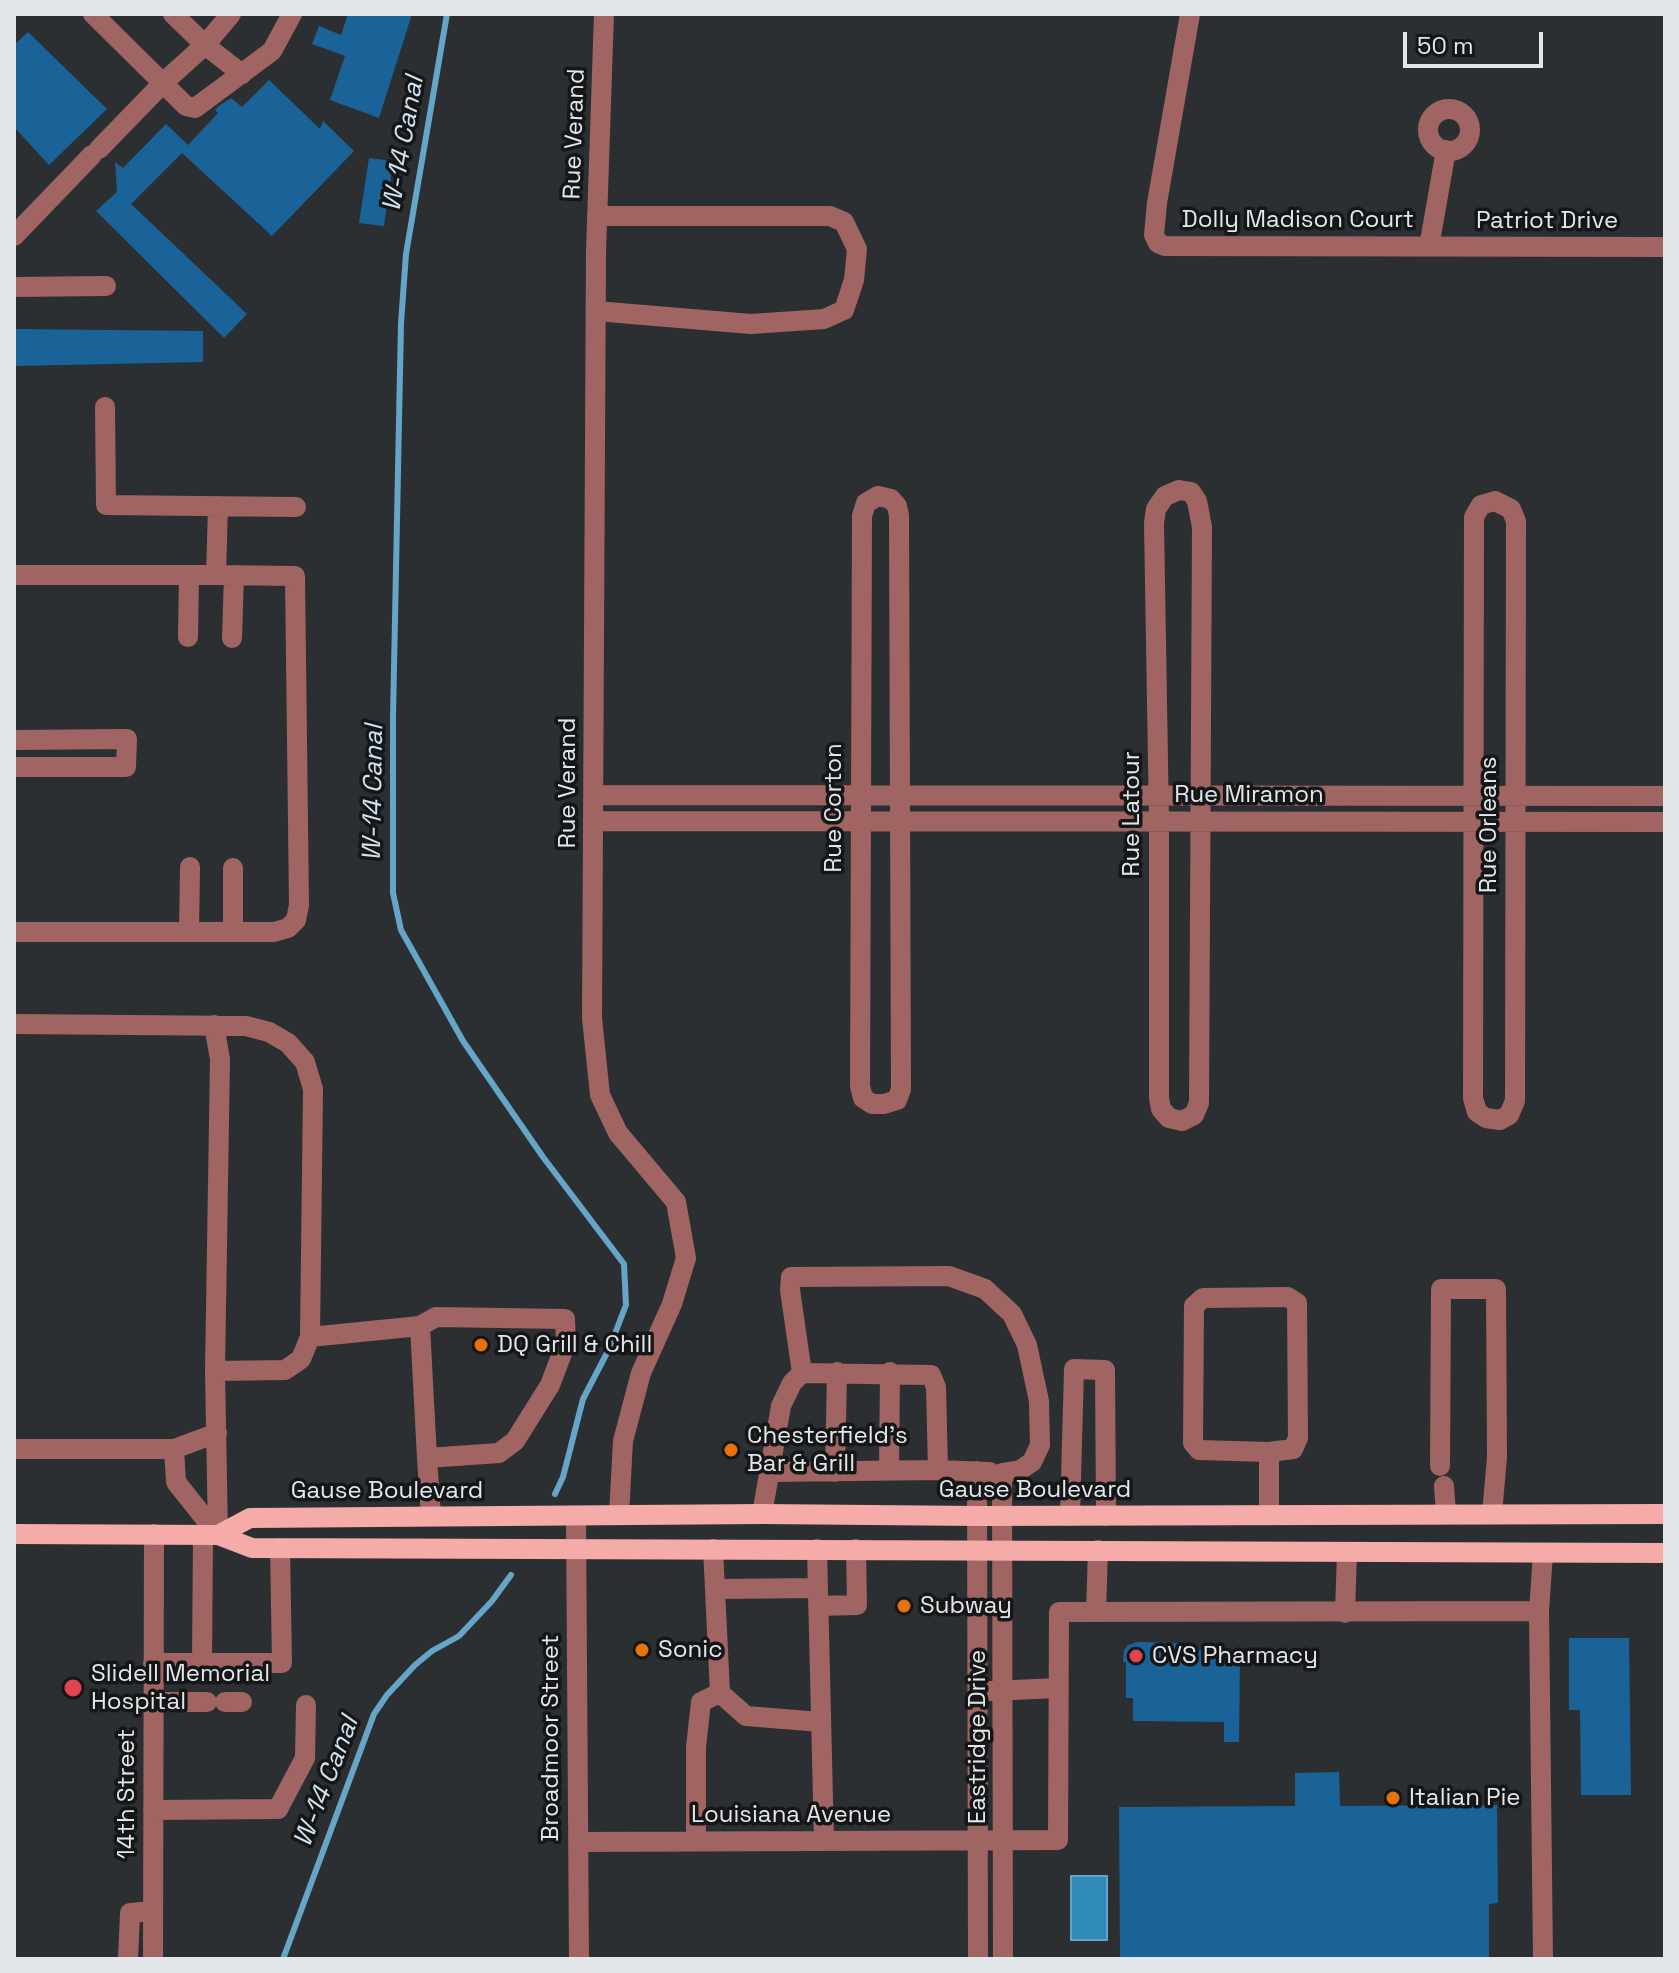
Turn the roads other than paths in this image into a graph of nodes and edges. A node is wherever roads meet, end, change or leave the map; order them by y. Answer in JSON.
{"nodes":[{"id":1,"x":93,"y":14,"type":"edge"},
{"id":2,"x":173,"y":14,"type":"edge"},
{"id":3,"x":231,"y":14,"type":"edge"},
{"id":4,"x":292,"y":14,"type":"edge"},
{"id":5,"x":604,"y":14,"type":"edge"},
{"id":6,"x":1190,"y":14,"type":"edge"},
{"id":7,"x":205,"y":45,"type":"junction"},
{"id":8,"x":242,"y":74,"type":"junction"},
{"id":9,"x":164,"y":82,"type":"junction"},
{"id":10,"x":1446,"y":150,"type":"dead end"},
{"id":11,"x":597,"y":216,"type":"junction"},
{"id":12,"x":14,"y":236,"type":"edge"},
{"id":13,"x":1429,"y":247,"type":"junction"},
{"id":14,"x":1665,"y":247,"type":"edge"},
{"id":15,"x":106,"y":286,"type":"dead end"},
{"id":16,"x":14,"y":287,"type":"edge"},
{"id":17,"x":596,"y":311,"type":"junction"},
{"id":18,"x":105,"y":407,"type":"dead end"},
{"id":19,"x":218,"y":506,"type":"junction"},
{"id":20,"x":296,"y":507,"type":"dead end"},
{"id":21,"x":14,"y":575,"type":"edge"},
{"id":22,"x":189,"y":575,"type":"junction"},
{"id":23,"x":225,"y":575,"type":"junction"},
{"id":24,"x":188,"y":637,"type":"dead end"},
{"id":25,"x":232,"y":638,"type":"dead end"},
{"id":26,"x":14,"y":740,"type":"edge"},
{"id":27,"x":62,"y":740,"type":"junction"},
{"id":28,"x":14,"y":767,"type":"edge"},
{"id":29,"x":62,"y":767,"type":"junction"},
{"id":30,"x":594,"y":795,"type":"junction"},
{"id":31,"x":860,"y":795,"type":"junction"},
{"id":32,"x":902,"y":795,"type":"junction"},
{"id":33,"x":1158,"y":796,"type":"junction"},
{"id":34,"x":1199,"y":796,"type":"junction"},
{"id":35,"x":1473,"y":796,"type":"junction"},
{"id":36,"x":1515,"y":796,"type":"junction"},
{"id":37,"x":1665,"y":796,"type":"edge"},
{"id":38,"x":593,"y":821,"type":"junction"},
{"id":39,"x":860,"y":821,"type":"junction"},
{"id":40,"x":902,"y":821,"type":"junction"},
{"id":41,"x":1159,"y":821,"type":"junction"},
{"id":42,"x":1199,"y":821,"type":"junction"},
{"id":43,"x":1473,"y":822,"type":"junction"},
{"id":44,"x":1515,"y":822,"type":"junction"},
{"id":45,"x":1665,"y":822,"type":"edge"},
{"id":46,"x":190,"y":867,"type":"dead end"},
{"id":47,"x":233,"y":868,"type":"dead end"},
{"id":48,"x":14,"y":932,"type":"edge"},
{"id":49,"x":189,"y":932,"type":"junction"},
{"id":50,"x":233,"y":932,"type":"junction"},
{"id":51,"x":14,"y":1024,"type":"edge"},
{"id":52,"x":214,"y":1025,"type":"junction"},
{"id":53,"x":420,"y":1326,"type":"junction"},
{"id":54,"x":310,"y":1337,"type":"junction"},
{"id":55,"x":215,"y":1371,"type":"junction"},
{"id":56,"x":837,"y":1372,"type":"junction"},
{"id":57,"x":890,"y":1372,"type":"junction"},
{"id":58,"x":802,"y":1373,"type":"junction"},
{"id":59,"x":217,"y":1433,"type":"junction"},
{"id":60,"x":14,"y":1449,"type":"edge"},
{"id":61,"x":174,"y":1449,"type":"junction"},
{"id":62,"x":1269,"y":1452,"type":"junction"},
{"id":63,"x":427,"y":1458,"type":"junction"},
{"id":64,"x":889,"y":1470,"type":"junction"},
{"id":65,"x":938,"y":1470,"type":"junction"},
{"id":66,"x":977,"y":1471,"type":"junction"},
{"id":67,"x":769,"y":1472,"type":"junction"},
{"id":68,"x":835,"y":1472,"type":"junction"},
{"id":69,"x":1002,"y":1473,"type":"junction"},
{"id":70,"x":762,"y":1514,"type":"junction"},
{"id":71,"x":1446,"y":1514,"type":"junction"},
{"id":72,"x":1492,"y":1514,"type":"junction"},
{"id":73,"x":1665,"y":1514,"type":"edge"},
{"id":74,"x":619,"y":1515,"type":"junction"},
{"id":75,"x":1269,"y":1515,"type":"junction"},
{"id":76,"x":1351,"y":1515,"type":"junction"},
{"id":77,"x":431,"y":1516,"type":"junction"},
{"id":78,"x":576,"y":1516,"type":"junction"},
{"id":79,"x":978,"y":1516,"type":"junction"},
{"id":80,"x":1003,"y":1516,"type":"junction"},
{"id":81,"x":1070,"y":1516,"type":"junction"},
{"id":82,"x":1106,"y":1516,"type":"junction"},
{"id":83,"x":14,"y":1534,"type":"edge"},
{"id":84,"x":154,"y":1534,"type":"junction"},
{"id":85,"x":211,"y":1535,"type":"junction"},
{"id":86,"x":280,"y":1548,"type":"junction"},
{"id":87,"x":576,"y":1548,"type":"junction"},
{"id":88,"x":713,"y":1549,"type":"junction"},
{"id":89,"x":817,"y":1549,"type":"junction"},
{"id":90,"x":856,"y":1549,"type":"junction"},
{"id":91,"x":978,"y":1549,"type":"junction"},
{"id":92,"x":1004,"y":1550,"type":"junction"},
{"id":93,"x":1098,"y":1550,"type":"junction"},
{"id":94,"x":1347,"y":1552,"type":"junction"},
{"id":95,"x":1543,"y":1553,"type":"junction"},
{"id":96,"x":1665,"y":1553,"type":"edge"},
{"id":97,"x":715,"y":1589,"type":"junction"},
{"id":98,"x":818,"y":1597,"type":"junction"},
{"id":99,"x":1539,"y":1611,"type":"junction"},
{"id":100,"x":1096,"y":1612,"type":"junction"},
{"id":101,"x":1345,"y":1613,"type":"junction"},
{"id":102,"x":153,"y":1663,"type":"junction"},
{"id":103,"x":202,"y":1663,"type":"junction"},
{"id":104,"x":1059,"y":1688,"type":"junction"},
{"id":105,"x":1003,"y":1689,"type":"junction"},
{"id":106,"x":978,"y":1692,"type":"junction"},
{"id":107,"x":720,"y":1693,"type":"junction"},
{"id":108,"x":153,"y":1702,"type":"junction"},
{"id":109,"x":225,"y":1702,"type":"dead end"},
{"id":110,"x":306,"y":1705,"type":"dead end"},
{"id":111,"x":821,"y":1722,"type":"junction"},
{"id":112,"x":153,"y":1810,"type":"junction"},
{"id":113,"x":1004,"y":1839,"type":"junction"},
{"id":114,"x":977,"y":1840,"type":"junction"},
{"id":115,"x":696,"y":1841,"type":"junction"},
{"id":116,"x":824,"y":1841,"type":"junction"},
{"id":117,"x":578,"y":1842,"type":"junction"},
{"id":118,"x":153,"y":1911,"type":"junction"},
{"id":119,"x":128,"y":1959,"type":"edge"},
{"id":120,"x":153,"y":1959,"type":"edge"},
{"id":121,"x":579,"y":1959,"type":"edge"},
{"id":122,"x":978,"y":1959,"type":"edge"},
{"id":123,"x":1003,"y":1959,"type":"edge"},
{"id":124,"x":1543,"y":1959,"type":"edge"}],
"edges":[{"from":1,"to":9,"type":"street"},
{"from":2,"to":7,"type":"street"},
{"from":3,"to":7,"type":"street"},
{"from":4,"to":8,"type":"street"},
{"from":5,"to":11,"type":"street","name":"Rue Verand"},
{"from":6,"to":13,"type":"street","name":"Dolly Madison Court"},
{"from":7,"to":8,"type":"street"},
{"from":7,"to":9,"type":"street"},
{"from":8,"to":9,"type":"street"},
{"from":9,"to":12,"type":"street"},
{"from":10,"to":13,"type":"street","name":"Dolly Madison Court"},
{"from":11,"to":17,"type":"street","name":"Rue Verand"},
{"from":11,"to":17,"type":"street"},
{"from":13,"to":14,"type":"street","name":"Patriot Drive"},
{"from":15,"to":16,"type":"street"},
{"from":17,"to":30,"type":"street","name":"Rue Verand"},
{"from":18,"to":19,"type":"street"},
{"from":19,"to":20,"type":"street"},
{"from":19,"to":23,"type":"street"},
{"from":21,"to":22,"type":"street"},
{"from":22,"to":23,"type":"street"},
{"from":22,"to":24,"type":"street"},
{"from":23,"to":25,"type":"street"},
{"from":23,"to":50,"type":"street"},
{"from":26,"to":27,"type":"street"},
{"from":27,"to":29,"type":"street"},
{"from":27,"to":29,"type":"street"},
{"from":28,"to":29,"type":"street"},
{"from":30,"to":31,"type":"street","name":"Rue Miramon"},
{"from":30,"to":38,"type":"street","name":"Rue Verand"},
{"from":31,"to":32,"type":"street","name":"Rue Miramon"},
{"from":31,"to":32,"type":"street","name":"Rue Corton"},
{"from":31,"to":39,"type":"street","name":"Rue Corton"},
{"from":32,"to":33,"type":"street","name":"Rue Miramon"},
{"from":32,"to":40,"type":"street","name":"Rue Corton"},
{"from":33,"to":34,"type":"street","name":"Rue Miramon"},
{"from":33,"to":34,"type":"street","name":"Rue Latour"},
{"from":33,"to":41,"type":"street","name":"Rue Latour"},
{"from":34,"to":35,"type":"street","name":"Rue Miramon"},
{"from":34,"to":42,"type":"street","name":"Rue Latour"},
{"from":35,"to":36,"type":"street","name":"Rue Miramon"},
{"from":35,"to":36,"type":"street","name":"Rue Orleans"},
{"from":35,"to":43,"type":"street","name":"Rue Orleans"},
{"from":36,"to":37,"type":"street","name":"Rue Miramon"},
{"from":36,"to":44,"type":"street","name":"Rue Orleans"},
{"from":38,"to":39,"type":"street","name":"Rue Miramon"},
{"from":38,"to":74,"type":"street","name":"Rue Verand"},
{"from":39,"to":40,"type":"street","name":"Rue Miramon"},
{"from":39,"to":40,"type":"street","name":"Rue Corton"},
{"from":40,"to":41,"type":"street","name":"Rue Miramon"},
{"from":41,"to":42,"type":"street","name":"Rue Miramon"},
{"from":41,"to":42,"type":"street","name":"Rue Latour"},
{"from":42,"to":43,"type":"street","name":"Rue Miramon"},
{"from":43,"to":44,"type":"street","name":"Rue Miramon"},
{"from":43,"to":44,"type":"street","name":"Rue Orleans"},
{"from":44,"to":45,"type":"street","name":"Rue Miramon"},
{"from":46,"to":49,"type":"street"},
{"from":47,"to":50,"type":"street"},
{"from":48,"to":49,"type":"street"},
{"from":49,"to":50,"type":"street"},
{"from":51,"to":52,"type":"street"},
{"from":52,"to":54,"type":"street"},
{"from":52,"to":55,"type":"street"},
{"from":53,"to":54,"type":"street"},
{"from":53,"to":63,"type":"street"},
{"from":53,"to":63,"type":"street"},
{"from":54,"to":55,"type":"street"},
{"from":55,"to":59,"type":"street"},
{"from":56,"to":57,"type":"street"},
{"from":56,"to":58,"type":"street"},
{"from":56,"to":68,"type":"street"},
{"from":57,"to":64,"type":"street"},
{"from":57,"to":65,"type":"street"},
{"from":58,"to":67,"type":"street"},
{"from":58,"to":69,"type":"street"},
{"from":59,"to":61,"type":"street"},
{"from":59,"to":85,"type":"street"},
{"from":60,"to":61,"type":"street"},
{"from":61,"to":85,"type":"street"},
{"from":62,"to":62,"type":"street"},
{"from":62,"to":75,"type":"street"},
{"from":63,"to":77,"type":"street"},
{"from":64,"to":65,"type":"street"},
{"from":64,"to":68,"type":"street"},
{"from":65,"to":66,"type":"street"},
{"from":66,"to":69,"type":"street"},
{"from":66,"to":79,"type":"street","name":"Eastridge Drive"},
{"from":67,"to":68,"type":"street"},
{"from":67,"to":70,"type":"street"},
{"from":69,"to":80,"type":"street","name":"Eastridge Drive"},
{"from":70,"to":74,"type":"main road","name":"Gause Boulevard"},
{"from":70,"to":79,"type":"main road","name":"Gause Boulevard"},
{"from":71,"to":72,"type":"main road","name":"Gause Boulevard"},
{"from":71,"to":72,"type":"street"},
{"from":71,"to":76,"type":"main road","name":"Gause Boulevard"},
{"from":72,"to":73,"type":"main road","name":"Gause Boulevard"},
{"from":74,"to":78,"type":"main road","name":"Gause Boulevard"},
{"from":75,"to":76,"type":"main road","name":"Gause Boulevard"},
{"from":75,"to":82,"type":"main road","name":"Gause Boulevard"},
{"from":76,"to":94,"type":"main road"},
{"from":77,"to":78,"type":"main road","name":"Gause Boulevard"},
{"from":77,"to":85,"type":"main road","name":"Gause Boulevard"},
{"from":78,"to":87,"type":"street","name":"Broadmoor Street"},
{"from":79,"to":80,"type":"main road","name":"Gause Boulevard"},
{"from":79,"to":91,"type":"street","name":"Eastridge Drive"},
{"from":80,"to":81,"type":"main road","name":"Gause Boulevard"},
{"from":80,"to":92,"type":"street","name":"Eastridge Drive"},
{"from":81,"to":82,"type":"main road","name":"Gause Boulevard"},
{"from":81,"to":82,"type":"street"},
{"from":83,"to":84,"type":"main road","name":"Gause Boulevard"},
{"from":84,"to":85,"type":"main road","name":"Gause Boulevard"},
{"from":84,"to":102,"type":"street","name":"14th Street"},
{"from":85,"to":86,"type":"main road","name":"Gause Boulevard"},
{"from":85,"to":103,"type":"street"},
{"from":86,"to":87,"type":"main road","name":"Gause Boulevard"},
{"from":86,"to":103,"type":"street"},
{"from":87,"to":88,"type":"main road","name":"Gause Boulevard"},
{"from":87,"to":117,"type":"street","name":"Broadmoor Street"},
{"from":88,"to":89,"type":"main road","name":"Gause Boulevard"},
{"from":88,"to":97,"type":"street"},
{"from":89,"to":90,"type":"main road","name":"Gause Boulevard"},
{"from":89,"to":98,"type":"street"},
{"from":90,"to":91,"type":"main road","name":"Gause Boulevard"},
{"from":90,"to":98,"type":"street"},
{"from":91,"to":92,"type":"main road","name":"Gause Boulevard"},
{"from":91,"to":106,"type":"street","name":"Eastridge Drive"},
{"from":92,"to":93,"type":"main road","name":"Gause Boulevard"},
{"from":92,"to":105,"type":"street","name":"Eastridge Drive"},
{"from":93,"to":94,"type":"main road","name":"Gause Boulevard"},
{"from":93,"to":100,"type":"street"},
{"from":94,"to":95,"type":"main road","name":"Gause Boulevard"},
{"from":94,"to":101,"type":"street"},
{"from":95,"to":96,"type":"main road","name":"Gause Boulevard"},
{"from":95,"to":99,"type":"street"},
{"from":97,"to":98,"type":"street"},
{"from":97,"to":107,"type":"street"},
{"from":98,"to":111,"type":"street"},
{"from":99,"to":101,"type":"street"},
{"from":99,"to":124,"type":"street"},
{"from":100,"to":101,"type":"street"},
{"from":100,"to":104,"type":"street"},
{"from":102,"to":103,"type":"street"},
{"from":102,"to":108,"type":"street","name":"14th Street"},
{"from":104,"to":105,"type":"street"},
{"from":104,"to":113,"type":"street","name":"Louisiana Avenue"},
{"from":105,"to":106,"type":"street"},
{"from":105,"to":113,"type":"street","name":"Eastridge Drive"},
{"from":106,"to":114,"type":"street","name":"Eastridge Drive"},
{"from":107,"to":111,"type":"street"},
{"from":107,"to":115,"type":"street"},
{"from":108,"to":109,"type":"street"},
{"from":108,"to":112,"type":"street","name":"14th Street"},
{"from":110,"to":112,"type":"street"},
{"from":111,"to":116,"type":"street"},
{"from":112,"to":118,"type":"street","name":"14th Street"},
{"from":113,"to":114,"type":"street","name":"Louisiana Avenue"},
{"from":113,"to":123,"type":"street","name":"Eastridge Drive"},
{"from":114,"to":116,"type":"street","name":"Louisiana Avenue"},
{"from":114,"to":122,"type":"street","name":"Eastridge Drive"},
{"from":115,"to":116,"type":"street","name":"Louisiana Avenue"},
{"from":115,"to":117,"type":"street","name":"Louisiana Avenue"},
{"from":117,"to":121,"type":"street","name":"Broadmoor Street"},
{"from":118,"to":119,"type":"street"},
{"from":118,"to":120,"type":"street","name":"14th Street"}]}
